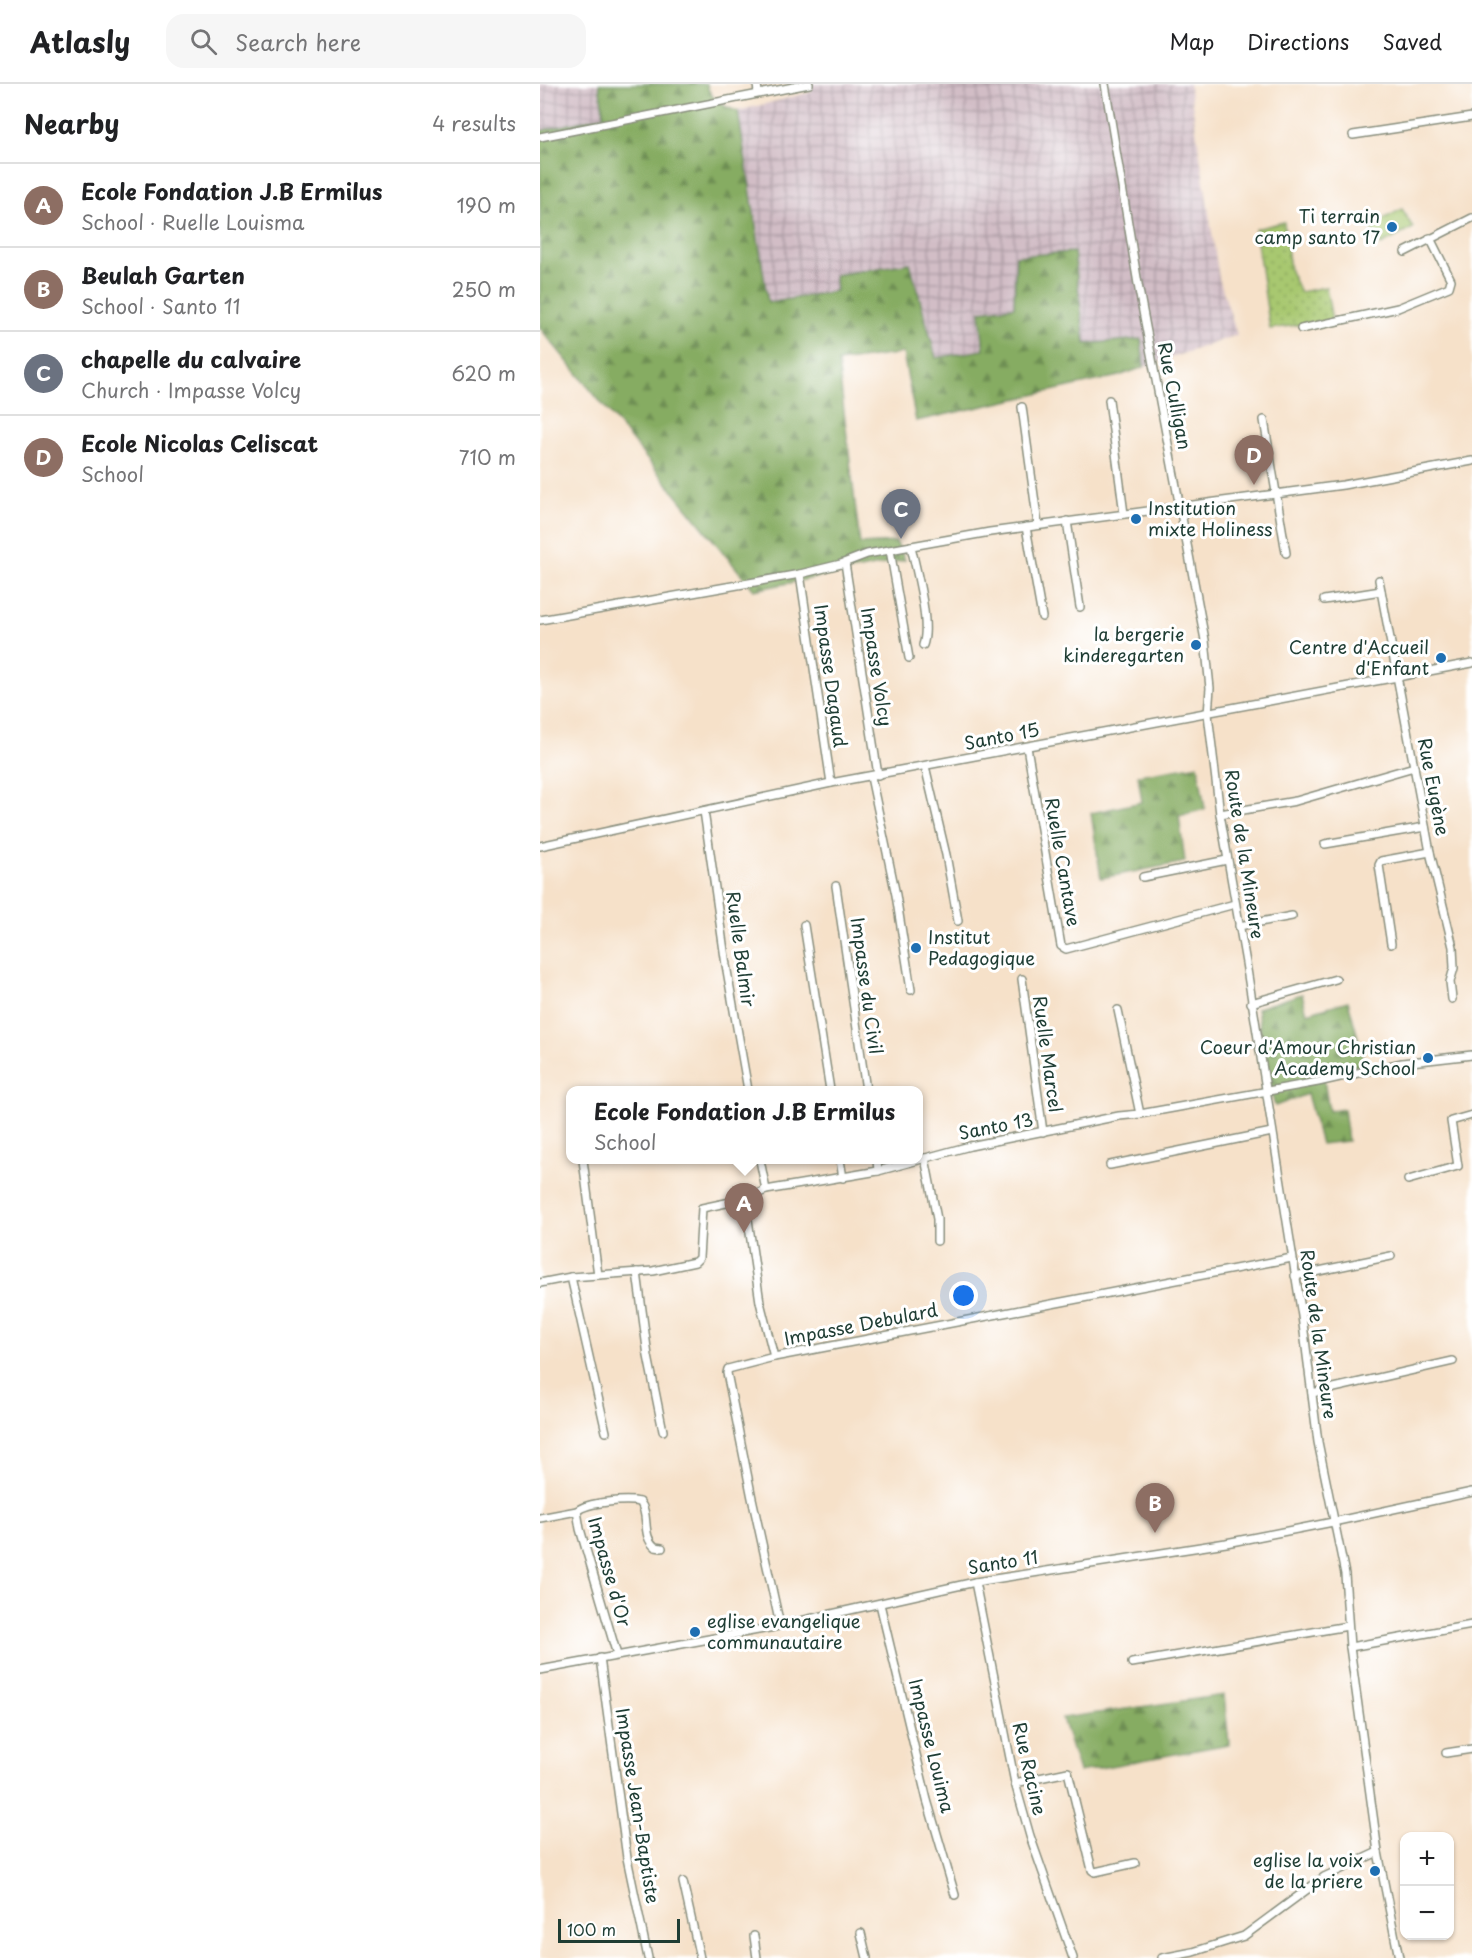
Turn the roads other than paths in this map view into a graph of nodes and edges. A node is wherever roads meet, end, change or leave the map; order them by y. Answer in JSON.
{"nodes":[{"id":1,"x":757,"y":84,"type":"edge"},
{"id":2,"x":809,"y":84,"type":"edge"},
{"id":3,"x":1105,"y":84,"type":"edge"},
{"id":4,"x":758,"y":93,"type":"junction"},
{"id":5,"x":1472,"y":117,"type":"edge"},
{"id":6,"x":1353,"y":135,"type":"dead end"},
{"id":7,"x":540,"y":136,"type":"edge"},
{"id":8,"x":1472,"y":218,"type":"edge"},
{"id":9,"x":1430,"y":238,"type":"junction"},
{"id":10,"x":1405,"y":252,"type":"dead end"},
{"id":11,"x":1301,"y":329,"type":"dead end"},
{"id":12,"x":1109,"y":400,"type":"dead end"},
{"id":13,"x":1022,"y":407,"type":"dead end"},
{"id":14,"x":1264,"y":420,"type":"dead end"},
{"id":15,"x":1472,"y":461,"type":"edge"},
{"id":16,"x":1275,"y":494,"type":"junction"},
{"id":17,"x":1180,"y":507,"type":"junction"},
{"id":18,"x":1124,"y":514,"type":"junction"},
{"id":19,"x":1067,"y":521,"type":"junction"},
{"id":20,"x":1038,"y":525,"type":"junction"},
{"id":21,"x":1026,"y":527,"type":"junction"},
{"id":22,"x":911,"y":546,"type":"junction"},
{"id":23,"x":891,"y":550,"type":"junction"},
{"id":24,"x":1286,"y":553,"type":"dead end"},
{"id":25,"x":845,"y":563,"type":"junction"},
{"id":26,"x":800,"y":574,"type":"junction"},
{"id":27,"x":1379,"y":580,"type":"dead end"},
{"id":28,"x":1381,"y":591,"type":"junction"},
{"id":29,"x":1324,"y":600,"type":"dead end"},
{"id":30,"x":1080,"y":607,"type":"dead end"},
{"id":31,"x":1042,"y":617,"type":"dead end"},
{"id":32,"x":540,"y":620,"type":"edge"},
{"id":33,"x":923,"y":645,"type":"dead end"},
{"id":34,"x":909,"y":658,"type":"dead end"},
{"id":35,"x":1472,"y":663,"type":"edge"},
{"id":36,"x":1397,"y":678,"type":"junction"},
{"id":37,"x":1208,"y":714,"type":"junction"},
{"id":38,"x":1028,"y":747,"type":"junction"},
{"id":39,"x":925,"y":766,"type":"junction"},
{"id":40,"x":1414,"y":767,"type":"junction"},
{"id":41,"x":874,"y":776,"type":"junction"},
{"id":42,"x":831,"y":783,"type":"junction"},
{"id":43,"x":704,"y":811,"type":"junction"},
{"id":44,"x":1220,"y":814,"type":"junction"},
{"id":45,"x":1425,"y":827,"type":"junction"},
{"id":46,"x":1325,"y":844,"type":"dead end"},
{"id":47,"x":540,"y":846,"type":"edge"},
{"id":48,"x":1430,"y":852,"type":"junction"},
{"id":49,"x":1227,"y":860,"type":"junction"},
{"id":50,"x":1143,"y":877,"type":"dead end"},
{"id":51,"x":836,"y":885,"type":"dead end"},
{"id":52,"x":1234,"y":904,"type":"junction"},
{"id":53,"x":1292,"y":916,"type":"dead end"},
{"id":54,"x":958,"y":921,"type":"dead end"},
{"id":55,"x":804,"y":925,"type":"dead end"},
{"id":56,"x":1239,"y":926,"type":"junction"},
{"id":57,"x":1391,"y":944,"type":"dead end"},
{"id":58,"x":1022,"y":979,"type":"dead end"},
{"id":59,"x":1336,"y":979,"type":"dead end"},
{"id":60,"x":911,"y":990,"type":"dead end"},
{"id":61,"x":1452,"y":999,"type":"dead end"},
{"id":62,"x":1251,"y":1003,"type":"junction"},
{"id":63,"x":1118,"y":1010,"type":"dead end"},
{"id":64,"x":1472,"y":1055,"type":"edge"},
{"id":65,"x":747,"y":1086,"type":"edge"},
{"id":66,"x":829,"y":1086,"type":"edge"},
{"id":67,"x":865,"y":1086,"type":"edge"},
{"id":68,"x":1266,"y":1092,"type":"junction"},
{"id":69,"x":1140,"y":1114,"type":"junction"},
{"id":70,"x":1472,"y":1115,"type":"edge"},
{"id":71,"x":1042,"y":1132,"type":"junction"},
{"id":72,"x":1272,"y":1132,"type":"junction"},
{"id":73,"x":925,"y":1158,"type":"joint"},
{"id":74,"x":583,"y":1164,"type":"edge"},
{"id":75,"x":761,"y":1164,"type":"edge"},
{"id":76,"x":841,"y":1164,"type":"edge"},
{"id":77,"x":877,"y":1164,"type":"edge"},
{"id":78,"x":903,"y":1164,"type":"edge"},
{"id":79,"x":1110,"y":1165,"type":"dead end"},
{"id":80,"x":878,"y":1171,"type":"junction"},
{"id":81,"x":843,"y":1178,"type":"junction"},
{"id":82,"x":1408,"y":1180,"type":"dead end"},
{"id":83,"x":766,"y":1191,"type":"junction"},
{"id":84,"x":745,"y":1199,"type":"junction"},
{"id":85,"x":937,"y":1241,"type":"dead end"},
{"id":86,"x":1391,"y":1256,"type":"dead end"},
{"id":87,"x":1292,"y":1258,"type":"junction"},
{"id":88,"x":637,"y":1272,"type":"junction"},
{"id":89,"x":598,"y":1275,"type":"junction"},
{"id":90,"x":1295,"y":1276,"type":"junction"},
{"id":91,"x":571,"y":1278,"type":"junction"},
{"id":92,"x":540,"y":1282,"type":"edge"},
{"id":93,"x":774,"y":1357,"type":"junction"},
{"id":94,"x":1453,"y":1361,"type":"dead end"},
{"id":95,"x":1312,"y":1393,"type":"junction"},
{"id":96,"x":663,"y":1431,"type":"dead end"},
{"id":97,"x":606,"y":1432,"type":"dead end"},
{"id":98,"x":1472,"y":1492,"type":"edge"},
{"id":99,"x":577,"y":1511,"type":"junction"},
{"id":100,"x":540,"y":1518,"type":"edge"},
{"id":101,"x":1333,"y":1522,"type":"junction"},
{"id":102,"x":662,"y":1548,"type":"dead end"},
{"id":103,"x":975,"y":1582,"type":"junction"},
{"id":104,"x":880,"y":1604,"type":"junction"},
{"id":105,"x":780,"y":1625,"type":"junction"},
{"id":106,"x":1472,"y":1625,"type":"edge"},
{"id":107,"x":1348,"y":1626,"type":"junction"},
{"id":108,"x":1350,"y":1647,"type":"junction"},
{"id":109,"x":617,"y":1655,"type":"junction"},
{"id":110,"x":600,"y":1658,"type":"junction"},
{"id":111,"x":1132,"y":1663,"type":"dead end"},
{"id":112,"x":540,"y":1670,"type":"edge"},
{"id":113,"x":1472,"y":1749,"type":"edge"},
{"id":114,"x":1446,"y":1753,"type":"dead end"},
{"id":115,"x":1015,"y":1783,"type":"junction"},
{"id":116,"x":1378,"y":1852,"type":"junction"},
{"id":117,"x":1135,"y":1863,"type":"dead end"},
{"id":118,"x":684,"y":1882,"type":"dead end"},
{"id":119,"x":955,"y":1895,"type":"dead end"},
{"id":120,"x":861,"y":1933,"type":"dead end"},
{"id":121,"x":754,"y":1936,"type":"dead end"},
{"id":122,"x":648,"y":1958,"type":"edge"},
{"id":123,"x":700,"y":1958,"type":"edge"},
{"id":124,"x":757,"y":1958,"type":"edge"},
{"id":125,"x":867,"y":1958,"type":"edge"},
{"id":126,"x":1073,"y":1958,"type":"edge"},
{"id":127,"x":1162,"y":1958,"type":"edge"},
{"id":128,"x":1399,"y":1958,"type":"edge"}],
"edges":[{"from":1,"to":4,"type":"street"},
{"from":2,"to":4,"type":"street"},
{"from":3,"to":17,"type":"street","name":"Rue Culligan"},
{"from":4,"to":7,"type":"street"},
{"from":5,"to":6,"type":"street"},
{"from":8,"to":9,"type":"street"},
{"from":9,"to":10,"type":"street"},
{"from":9,"to":11,"type":"street"},
{"from":12,"to":18,"type":"street"},
{"from":13,"to":20,"type":"street"},
{"from":14,"to":16,"type":"street"},
{"from":15,"to":16,"type":"street"},
{"from":16,"to":17,"type":"street"},
{"from":16,"to":24,"type":"street"},
{"from":17,"to":18,"type":"street"},
{"from":17,"to":37,"type":"street","name":"Rue Culligan"},
{"from":18,"to":19,"type":"street"},
{"from":19,"to":20,"type":"street"},
{"from":19,"to":30,"type":"street"},
{"from":20,"to":21,"type":"street"},
{"from":21,"to":22,"type":"street"},
{"from":21,"to":31,"type":"street"},
{"from":22,"to":23,"type":"street"},
{"from":22,"to":33,"type":"street"},
{"from":23,"to":25,"type":"street"},
{"from":23,"to":34,"type":"street"},
{"from":25,"to":26,"type":"street"},
{"from":25,"to":41,"type":"street","name":"Impasse Volcy"},
{"from":26,"to":32,"type":"street"},
{"from":26,"to":42,"type":"street","name":"Impasse Dagaud"},
{"from":27,"to":28,"type":"street","name":"Rue Eugène"},
{"from":28,"to":29,"type":"street"},
{"from":28,"to":36,"type":"street","name":"Rue Eugène"},
{"from":35,"to":36,"type":"street","name":"Santo 15"},
{"from":36,"to":37,"type":"street","name":"Santo 15"},
{"from":36,"to":40,"type":"street","name":"Rue Eugène"},
{"from":37,"to":38,"type":"street","name":"Santo 15"},
{"from":37,"to":44,"type":"street","name":"Route de la Mineure"},
{"from":38,"to":39,"type":"street","name":"Santo 15"},
{"from":38,"to":52,"type":"street","name":"Ruelle Cantave"},
{"from":39,"to":41,"type":"street","name":"Santo 15"},
{"from":39,"to":54,"type":"street"},
{"from":40,"to":44,"type":"street"},
{"from":40,"to":45,"type":"street","name":"Rue Eugène"},
{"from":41,"to":42,"type":"street","name":"Santo 15"},
{"from":41,"to":60,"type":"street","name":"Impasse Volcy"},
{"from":42,"to":43,"type":"street","name":"Santo 15"},
{"from":43,"to":47,"type":"street","name":"Santo 15"},
{"from":43,"to":65,"type":"street","name":"Ruelle Balmir"},
{"from":44,"to":49,"type":"street","name":"Route de la Mineure"},
{"from":45,"to":46,"type":"street"},
{"from":45,"to":48,"type":"street","name":"Rue Eugène"},
{"from":48,"to":57,"type":"street"},
{"from":48,"to":61,"type":"street","name":"Rue Eugène"},
{"from":49,"to":50,"type":"street"},
{"from":49,"to":52,"type":"street","name":"Route de la Mineure"},
{"from":51,"to":67,"type":"street","name":"Impasse du Civil"},
{"from":52,"to":56,"type":"street","name":"Route de la Mineure"},
{"from":53,"to":56,"type":"street"},
{"from":55,"to":66,"type":"street"},
{"from":56,"to":62,"type":"street","name":"Route de la Mineure"},
{"from":58,"to":71,"type":"street","name":"Ruelle Marcel"},
{"from":59,"to":62,"type":"street"},
{"from":62,"to":68,"type":"street","name":"Route de la Mineure"},
{"from":63,"to":69,"type":"street"},
{"from":64,"to":68,"type":"street","name":"Santo 13"},
{"from":68,"to":69,"type":"street","name":"Santo 13"},
{"from":68,"to":72,"type":"street","name":"Route de la Mineure"},
{"from":69,"to":71,"type":"street","name":"Santo 13"},
{"from":70,"to":82,"type":"street"},
{"from":71,"to":73,"type":"street","name":"Santo 13"},
{"from":72,"to":79,"type":"street"},
{"from":72,"to":87,"type":"street","name":"Route de la Mineure"},
{"from":73,"to":85,"type":"street"},
{"from":74,"to":89,"type":"street"},
{"from":75,"to":83,"type":"street"},
{"from":76,"to":81,"type":"street"},
{"from":77,"to":80,"type":"street"},
{"from":78,"to":80,"type":"street","name":"Santo 13"},
{"from":80,"to":81,"type":"street","name":"Santo 13"},
{"from":81,"to":83,"type":"street","name":"Santo 13"},
{"from":83,"to":84,"type":"street","name":"Santo 13"},
{"from":84,"to":88,"type":"street","name":"Santo 13"},
{"from":84,"to":93,"type":"street"},
{"from":86,"to":90,"type":"street"},
{"from":87,"to":90,"type":"street","name":"Route de la Mineure"},
{"from":87,"to":93,"type":"street","name":"Impasse Debulard"},
{"from":88,"to":89,"type":"street","name":"Santo 13"},
{"from":88,"to":96,"type":"street"},
{"from":89,"to":91,"type":"street","name":"Santo 13"},
{"from":90,"to":95,"type":"street","name":"Route de la Mineure"},
{"from":91,"to":92,"type":"street","name":"Santo 13"},
{"from":91,"to":97,"type":"street"},
{"from":93,"to":105,"type":"street","name":"Impasse Debulard"},
{"from":94,"to":95,"type":"street"},
{"from":95,"to":101,"type":"street","name":"Route de la Mineure"},
{"from":98,"to":101,"type":"street","name":"Santo 11"},
{"from":99,"to":100,"type":"street"},
{"from":99,"to":102,"type":"street","name":"Impasse d'Or"},
{"from":99,"to":109,"type":"street","name":"Impasse d'Or"},
{"from":101,"to":103,"type":"street","name":"Santo 11"},
{"from":101,"to":107,"type":"street","name":"Route de la Mineure"},
{"from":103,"to":104,"type":"street","name":"Santo 11"},
{"from":103,"to":115,"type":"street","name":"Rue Racine"},
{"from":104,"to":105,"type":"street","name":"Santo 11"},
{"from":104,"to":119,"type":"street","name":"Impasse Louima"},
{"from":105,"to":109,"type":"street","name":"Santo 11"},
{"from":106,"to":108,"type":"street"},
{"from":107,"to":108,"type":"street","name":"Route de la Mineure"},
{"from":107,"to":111,"type":"street"},
{"from":108,"to":116,"type":"street","name":"Route de la Mineure"},
{"from":109,"to":110,"type":"street","name":"Santo 11"},
{"from":110,"to":112,"type":"street","name":"Santo 11"},
{"from":110,"to":122,"type":"street","name":"Impasse Jean-Baptiste"},
{"from":113,"to":114,"type":"street"},
{"from":115,"to":117,"type":"street"},
{"from":115,"to":126,"type":"street","name":"Rue Racine"},
{"from":116,"to":127,"type":"street"},
{"from":116,"to":128,"type":"street","name":"Route de la Mineure"},
{"from":118,"to":123,"type":"street"},
{"from":120,"to":125,"type":"street"},
{"from":121,"to":124,"type":"street"}]}
